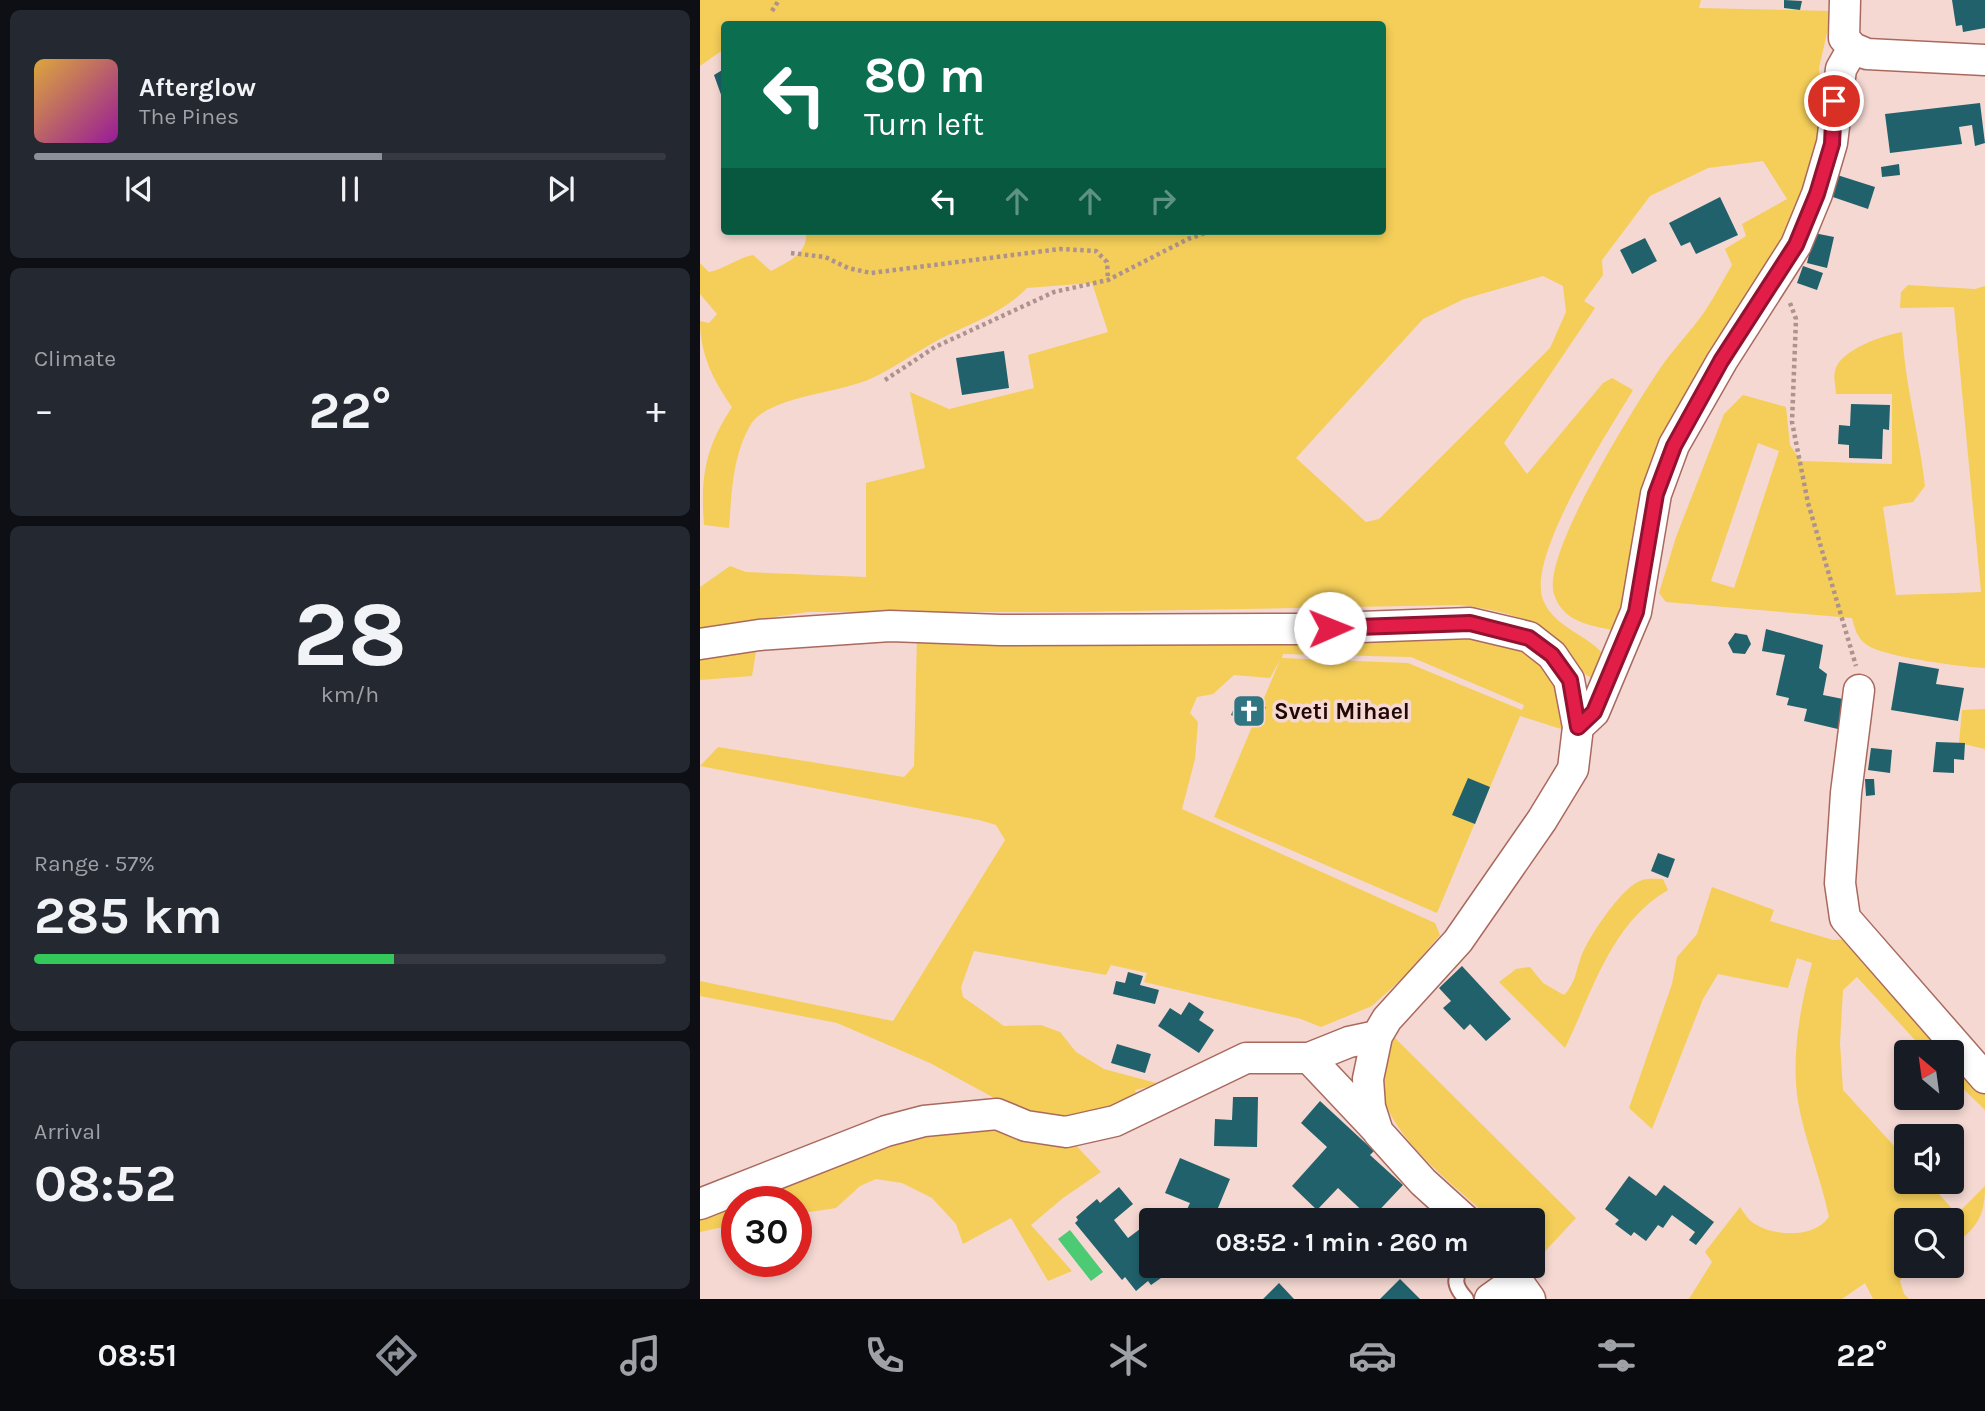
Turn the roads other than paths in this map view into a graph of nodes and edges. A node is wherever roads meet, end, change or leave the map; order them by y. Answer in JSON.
{"nodes":[{"id":1,"x":1845,"y":0,"type":"edge"},
{"id":2,"x":1853,"y":48,"type":"junction"},
{"id":3,"x":1985,"y":60,"type":"edge"},
{"id":4,"x":700,"y":644,"type":"edge"},
{"id":5,"x":1859,"y":690,"type":"road end"},
{"id":6,"x":1578,"y":727,"type":"junction"},
{"id":7,"x":1377,"y":1037,"type":"junction"},
{"id":8,"x":1309,"y":1058,"type":"junction"},
{"id":9,"x":1985,"y":1078,"type":"edge"},
{"id":10,"x":1378,"y":1132,"type":"junction"},
{"id":11,"x":700,"y":1204,"type":"edge"},
{"id":12,"x":1452,"y":1208,"type":"edge"},
{"id":13,"x":1457,"y":1278,"type":"edge"},
{"id":14,"x":1518,"y":1281,"type":"edge"},
{"id":15,"x":1466,"y":1299,"type":"edge"},
{"id":16,"x":1490,"y":1299,"type":"edge"}],
"edges":[{"from":1,"to":2,"type":"street"},
{"from":2,"to":3,"type":"street"},
{"from":2,"to":6,"type":"street"},
{"from":4,"to":6,"type":"street"},
{"from":5,"to":9,"type":"street"},
{"from":6,"to":7,"type":"street"},
{"from":7,"to":8,"type":"street"},
{"from":7,"to":10,"type":"street"},
{"from":8,"to":10,"type":"street"},
{"from":8,"to":11,"type":"street"},
{"from":10,"to":12,"type":"street"},
{"from":13,"to":15,"type":"lane"},
{"from":14,"to":16,"type":"street"}]}
